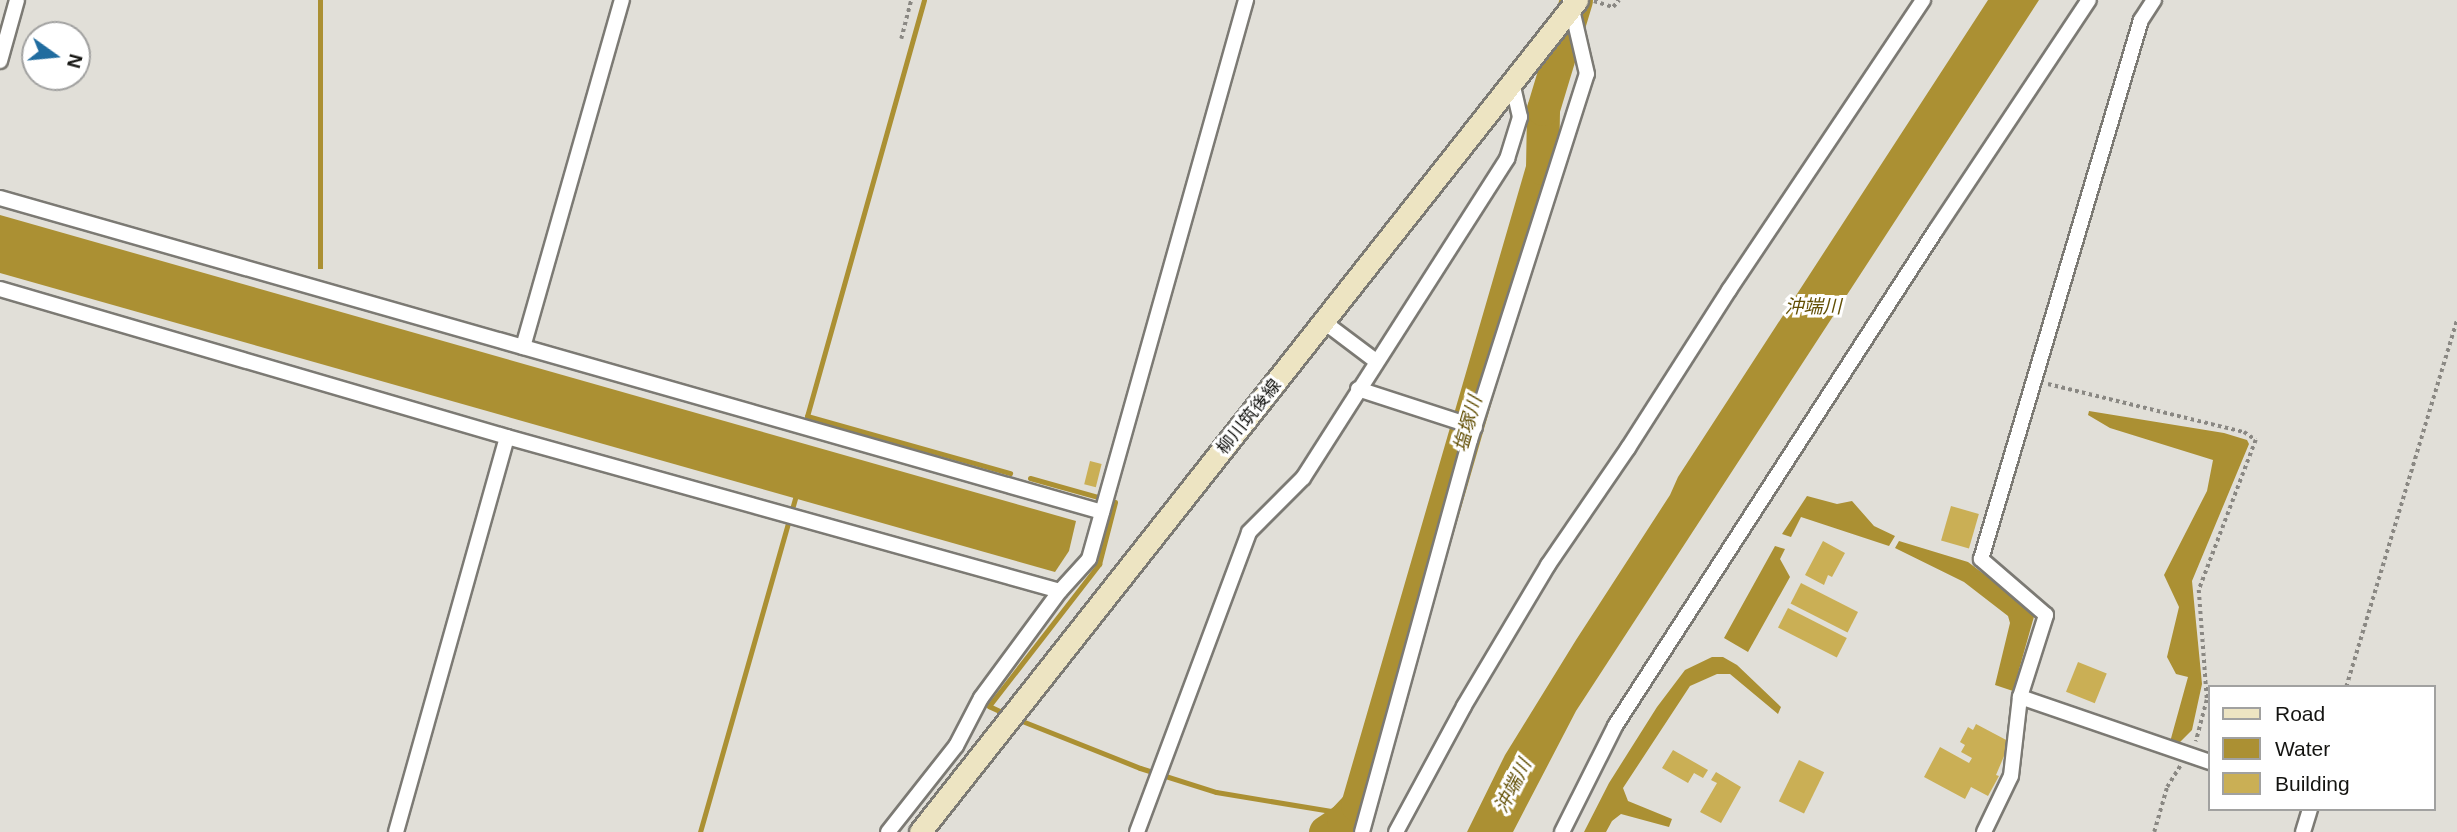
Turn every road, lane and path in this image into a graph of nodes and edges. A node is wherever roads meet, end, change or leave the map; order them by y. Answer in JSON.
{"nodes":[{"id":1,"x":17,"y":0,"type":"edge"},
{"id":2,"x":622,"y":0,"type":"edge"},
{"id":3,"x":911,"y":0,"type":"edge"},
{"id":4,"x":1246,"y":0,"type":"edge"},
{"id":5,"x":1619,"y":0,"type":"edge"},
{"id":6,"x":1923,"y":0,"type":"edge"},
{"id":7,"x":2089,"y":0,"type":"edge"},
{"id":8,"x":2154,"y":0,"type":"edge"},
{"id":9,"x":1578,"y":1,"type":"edge"},
{"id":10,"x":901,"y":39,"type":"dead end"},
{"id":11,"x":0,"y":61,"type":"edge"},
{"id":12,"x":1512,"y":82,"type":"junction"},
{"id":13,"x":0,"y":198,"type":"edge"},
{"id":14,"x":0,"y":289,"type":"edge"},
{"id":15,"x":2457,"y":319,"type":"edge"},
{"id":16,"x":1324,"y":322,"type":"junction"},
{"id":17,"x":523,"y":347,"type":"junction"},
{"id":18,"x":1376,"y":361,"type":"junction"},
{"id":19,"x":2034,"y":380,"type":"junction"},
{"id":20,"x":1358,"y":389,"type":"junction"},
{"id":21,"x":1475,"y":427,"type":"junction"},
{"id":22,"x":507,"y":437,"type":"junction"},
{"id":23,"x":1102,"y":512,"type":"junction"},
{"id":24,"x":1060,"y":591,"type":"junction"},
{"id":25,"x":2347,"y":685,"type":"edge"},
{"id":26,"x":2020,"y":697,"type":"junction"},
{"id":27,"x":2188,"y":754,"type":"junction"},
{"id":28,"x":2208,"y":761,"type":"edge"},
{"id":29,"x":2308,"y":811,"type":"edge"},
{"id":30,"x":396,"y":832,"type":"edge"},
{"id":31,"x":888,"y":832,"type":"edge"},
{"id":32,"x":920,"y":832,"type":"edge"},
{"id":33,"x":1137,"y":832,"type":"edge"},
{"id":34,"x":1362,"y":832,"type":"edge"},
{"id":35,"x":1396,"y":832,"type":"edge"},
{"id":36,"x":1562,"y":832,"type":"edge"},
{"id":37,"x":1984,"y":832,"type":"edge"},
{"id":38,"x":2154,"y":832,"type":"edge"},
{"id":39,"x":2303,"y":832,"type":"edge"}],
"edges":[{"from":1,"to":11,"type":"street"},
{"from":2,"to":17,"type":"street"},
{"from":3,"to":10,"type":"path"},
{"from":4,"to":23,"type":"street"},
{"from":5,"to":9,"type":"path"},
{"from":6,"to":35,"type":"street"},
{"from":7,"to":36,"type":"street"},
{"from":8,"to":19,"type":"street"},
{"from":9,"to":12,"type":"main road","name":"柳川筑後線"},
{"from":9,"to":21,"type":"street"},
{"from":12,"to":16,"type":"main road","name":"柳川筑後線"},
{"from":12,"to":18,"type":"street"},
{"from":13,"to":17,"type":"street"},
{"from":14,"to":22,"type":"street"},
{"from":15,"to":25,"type":"path"},
{"from":16,"to":18,"type":"street"},
{"from":16,"to":32,"type":"main road","name":"柳川筑後線"},
{"from":17,"to":23,"type":"street"},
{"from":18,"to":20,"type":"street"},
{"from":19,"to":26,"type":"street"},
{"from":19,"to":27,"type":"path"},
{"from":20,"to":21,"type":"street"},
{"from":20,"to":33,"type":"street"},
{"from":21,"to":34,"type":"street"},
{"from":22,"to":24,"type":"street"},
{"from":22,"to":30,"type":"street"},
{"from":23,"to":24,"type":"street"},
{"from":24,"to":31,"type":"street"},
{"from":26,"to":27,"type":"street"},
{"from":26,"to":37,"type":"street"},
{"from":27,"to":28,"type":"street"},
{"from":27,"to":38,"type":"path"},
{"from":29,"to":39,"type":"street"}]}
